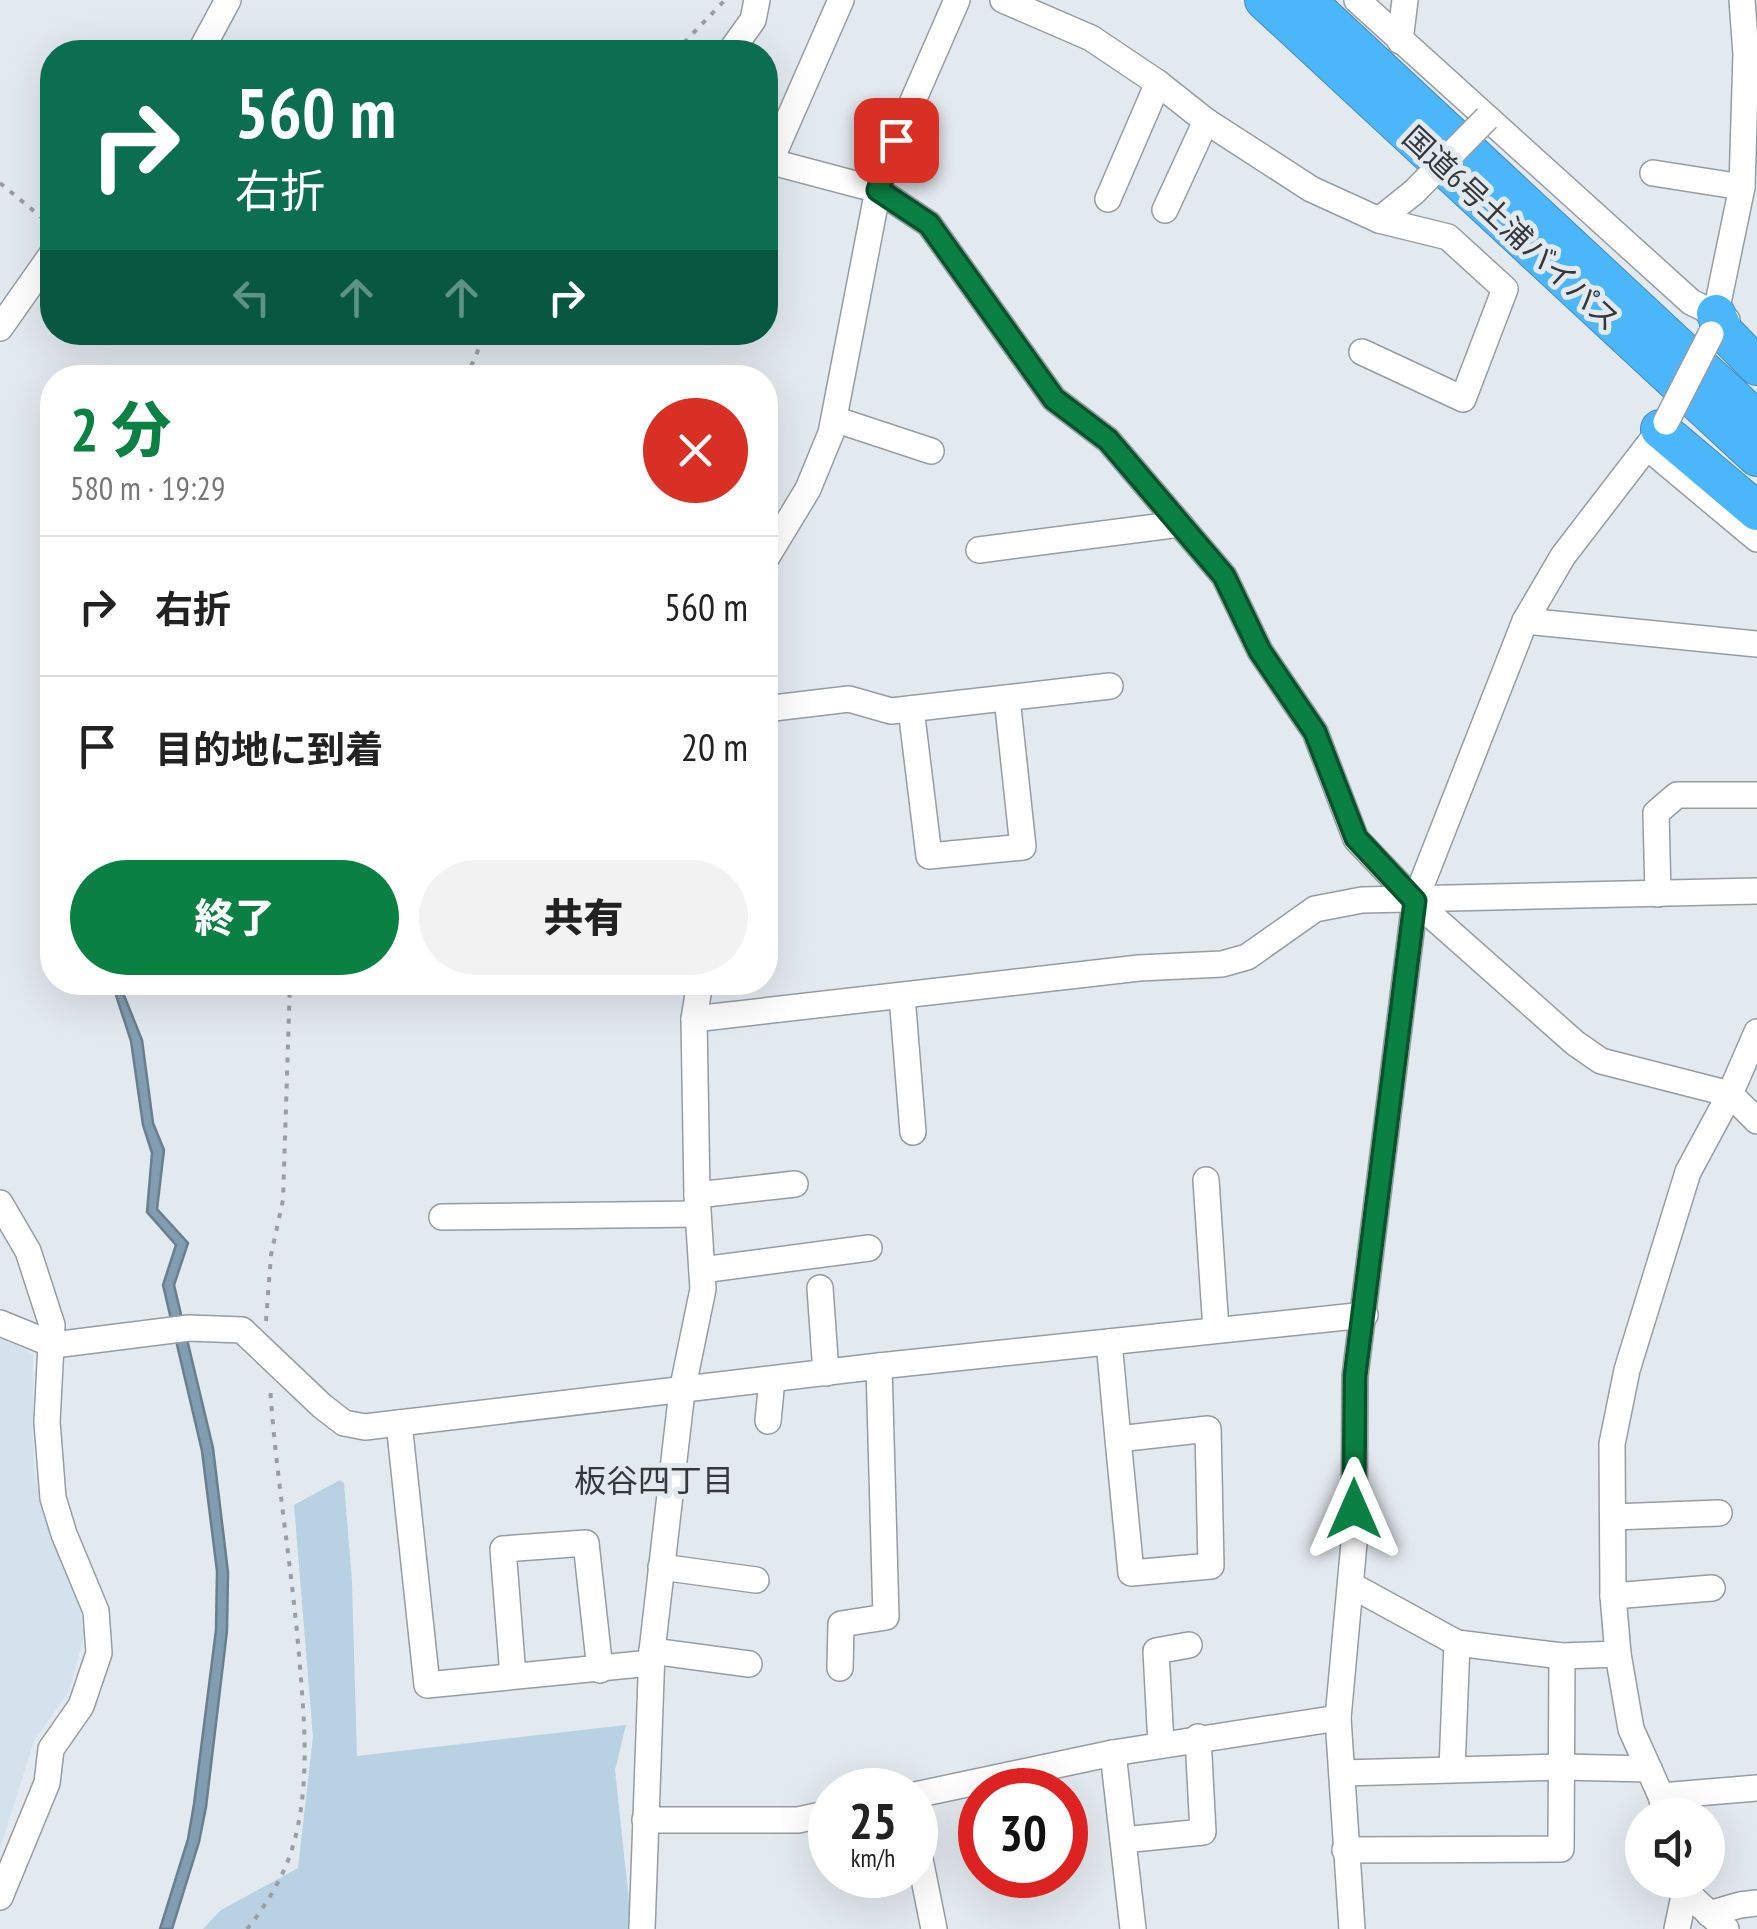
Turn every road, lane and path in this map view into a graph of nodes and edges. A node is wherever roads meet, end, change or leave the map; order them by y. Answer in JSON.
{"nodes":[{"id":1,"x":228,"y":0,"type":"edge"},
{"id":2,"x":725,"y":0,"type":"edge"},
{"id":3,"x":758,"y":0,"type":"edge"},
{"id":4,"x":842,"y":0,"type":"edge"},
{"id":5,"x":956,"y":0,"type":"edge"},
{"id":6,"x":1004,"y":0,"type":"edge"},
{"id":7,"x":1264,"y":0,"type":"edge"},
{"id":8,"x":1306,"y":0,"type":"edge"},
{"id":9,"x":1357,"y":0,"type":"edge"},
{"id":10,"x":1404,"y":0,"type":"edge"},
{"id":11,"x":1742,"y":0,"type":"edge"},
{"id":12,"x":206,"y":40,"type":"edge"},
{"id":13,"x":686,"y":40,"type":"edge"},
{"id":14,"x":739,"y":40,"type":"edge"},
{"id":15,"x":1400,"y":41,"type":"junction"},
{"id":16,"x":1158,"y":83,"type":"junction"},
{"id":17,"x":1487,"y":118,"type":"junction"},
{"id":18,"x":1206,"y":121,"type":"junction"},
{"id":19,"x":778,"y":139,"type":"edge"},
{"id":20,"x":778,"y":164,"type":"edge"},
{"id":21,"x":1653,"y":173,"type":"dead end"},
{"id":22,"x":0,"y":183,"type":"edge"},
{"id":23,"x":1742,"y":187,"type":"junction"},
{"id":24,"x":878,"y":190,"type":"junction"},
{"id":25,"x":1108,"y":199,"type":"dead end"},
{"id":26,"x":1165,"y":210,"type":"dead end"},
{"id":27,"x":40,"y":216,"type":"edge"},
{"id":28,"x":1378,"y":220,"type":"junction"},
{"id":29,"x":40,"y":271,"type":"edge"},
{"id":30,"x":1713,"y":324,"type":"junction"},
{"id":31,"x":0,"y":328,"type":"edge"},
{"id":32,"x":1757,"y":342,"type":"edge"},
{"id":33,"x":1362,"y":352,"type":"dead end"},
{"id":34,"x":1757,"y":366,"type":"edge"},
{"id":35,"x":834,"y":419,"type":"junction"},
{"id":36,"x":1757,"y":420,"type":"edge"},
{"id":37,"x":1658,"y":433,"type":"junction"},
{"id":38,"x":931,"y":451,"type":"dead end"},
{"id":39,"x":1757,"y":458,"type":"edge"},
{"id":40,"x":1757,"y":511,"type":"edge"},
{"id":41,"x":1180,"y":524,"type":"junction"},
{"id":42,"x":778,"y":539,"type":"edge"},
{"id":43,"x":1757,"y":539,"type":"edge"},
{"id":44,"x":979,"y":550,"type":"dead end"},
{"id":45,"x":1525,"y":621,"type":"junction"},
{"id":46,"x":1757,"y":644,"type":"edge"},
{"id":47,"x":1110,"y":686,"type":"dead end"},
{"id":48,"x":1007,"y":698,"type":"junction"},
{"id":49,"x":778,"y":707,"type":"edge"},
{"id":50,"x":911,"y":709,"type":"junction"},
{"id":51,"x":1757,"y":795,"type":"edge"},
{"id":52,"x":1757,"y":891,"type":"edge"},
{"id":53,"x":1658,"y":894,"type":"junction"},
{"id":54,"x":1415,"y":901,"type":"junction"},
{"id":55,"x":290,"y":995,"type":"edge"},
{"id":56,"x":698,"y":995,"type":"edge"},
{"id":57,"x":902,"y":996,"type":"junction"},
{"id":58,"x":694,"y":1019,"type":"junction"},
{"id":59,"x":1757,"y":1032,"type":"edge"},
{"id":60,"x":1730,"y":1094,"type":"junction"},
{"id":61,"x":1757,"y":1120,"type":"edge"},
{"id":62,"x":913,"y":1132,"type":"dead end"},
{"id":63,"x":1206,"y":1180,"type":"dead end"},
{"id":64,"x":795,"y":1184,"type":"dead end"},
{"id":65,"x":0,"y":1203,"type":"edge"},
{"id":66,"x":698,"y":1204,"type":"junction"},
{"id":67,"x":442,"y":1217,"type":"dead end"},
{"id":68,"x":870,"y":1248,"type":"dead end"},
{"id":69,"x":702,"y":1270,"type":"junction"},
{"id":70,"x":820,"y":1288,"type":"dead end"},
{"id":71,"x":1365,"y":1314,"type":"junction"},
{"id":72,"x":0,"y":1322,"type":"edge"},
{"id":73,"x":1216,"y":1330,"type":"junction"},
{"id":74,"x":1109,"y":1342,"type":"junction"},
{"id":75,"x":54,"y":1345,"type":"junction"},
{"id":76,"x":267,"y":1353,"type":"junction"},
{"id":77,"x":878,"y":1366,"type":"junction"},
{"id":78,"x":826,"y":1372,"type":"junction"},
{"id":79,"x":772,"y":1379,"type":"junction"},
{"id":80,"x":682,"y":1391,"type":"junction"},
{"id":81,"x":768,"y":1420,"type":"dead end"},
{"id":82,"x":399,"y":1423,"type":"junction"},
{"id":83,"x":1118,"y":1439,"type":"junction"},
{"id":84,"x":1718,"y":1513,"type":"dead end"},
{"id":85,"x":1613,"y":1517,"type":"junction"},
{"id":86,"x":661,"y":1567,"type":"junction"},
{"id":87,"x":756,"y":1580,"type":"dead end"},
{"id":88,"x":1351,"y":1585,"type":"junction"},
{"id":89,"x":1712,"y":1588,"type":"dead end"},
{"id":90,"x":1614,"y":1596,"type":"junction"},
{"id":91,"x":1457,"y":1643,"type":"junction"},
{"id":92,"x":1189,"y":1646,"type":"dead end"},
{"id":93,"x":1618,"y":1654,"type":"junction"},
{"id":94,"x":1562,"y":1656,"type":"junction"},
{"id":95,"x":652,"y":1657,"type":"junction"},
{"id":96,"x":749,"y":1664,"type":"dead end"},
{"id":97,"x":840,"y":1668,"type":"dead end"},
{"id":98,"x":600,"y":1670,"type":"junction"},
{"id":99,"x":513,"y":1676,"type":"junction"},
{"id":100,"x":1338,"y":1718,"type":"junction"},
{"id":101,"x":1198,"y":1737,"type":"junction"},
{"id":102,"x":1161,"y":1745,"type":"junction"},
{"id":103,"x":1113,"y":1752,"type":"junction"},
{"id":104,"x":1561,"y":1767,"type":"junction"},
{"id":105,"x":1649,"y":1769,"type":"junction"},
{"id":106,"x":1452,"y":1770,"type":"junction"},
{"id":107,"x":1342,"y":1774,"type":"junction"},
{"id":108,"x":1757,"y":1788,"type":"edge"},
{"id":109,"x":938,"y":1790,"type":"edge"},
{"id":110,"x":1660,"y":1798,"type":"edge"},
{"id":111,"x":1702,"y":1798,"type":"edge"},
{"id":112,"x":808,"y":1818,"type":"edge"},
{"id":113,"x":645,"y":1820,"type":"junction"},
{"id":114,"x":1122,"y":1840,"type":"junction"},
{"id":115,"x":1345,"y":1850,"type":"junction"},
{"id":116,"x":0,"y":1897,"type":"edge"},
{"id":117,"x":928,"y":1898,"type":"edge"},
{"id":118,"x":1681,"y":1898,"type":"edge"},
{"id":119,"x":1694,"y":1898,"type":"edge"},
{"id":120,"x":1757,"y":1904,"type":"edge"},
{"id":121,"x":1717,"y":1922,"type":"edge"},
{"id":122,"x":247,"y":1929,"type":"edge"},
{"id":123,"x":642,"y":1929,"type":"edge"},
{"id":124,"x":934,"y":1929,"type":"edge"},
{"id":125,"x":1133,"y":1929,"type":"edge"},
{"id":126,"x":1352,"y":1929,"type":"edge"},
{"id":127,"x":1677,"y":1929,"type":"edge"}],
"edges":[{"from":1,"to":12,"type":"street"},
{"from":2,"to":13,"type":"path"},
{"from":3,"to":14,"type":"street"},
{"from":4,"to":19,"type":"street"},
{"from":5,"to":24,"type":"street"},
{"from":6,"to":16,"type":"street"},
{"from":7,"to":39,"type":"highway","name":"国道6号土浦バイパス"},
{"from":8,"to":36,"type":"highway","name":"国道6号土浦バイパス"},
{"from":9,"to":15,"type":"street"},
{"from":10,"to":15,"type":"street"},
{"from":11,"to":23,"type":"street"},
{"from":15,"to":17,"type":"street"},
{"from":16,"to":18,"type":"street"},
{"from":16,"to":25,"type":"street"},
{"from":17,"to":28,"type":"street","bridge":true},
{"from":17,"to":30,"type":"street"},
{"from":18,"to":26,"type":"street"},
{"from":18,"to":28,"type":"street"},
{"from":20,"to":24,"type":"street"},
{"from":21,"to":23,"type":"street"},
{"from":22,"to":27,"type":"path"},
{"from":23,"to":30,"type":"street"},
{"from":24,"to":35,"type":"street"},
{"from":24,"to":41,"type":"street"},
{"from":28,"to":33,"type":"street"},
{"from":29,"to":31,"type":"street"},
{"from":30,"to":32,"type":"street"},
{"from":30,"to":34,"type":"highway"},
{"from":30,"to":37,"type":"street","bridge":true},
{"from":35,"to":38,"type":"street"},
{"from":35,"to":42,"type":"street"},
{"from":37,"to":40,"type":"highway"},
{"from":37,"to":43,"type":"street"},
{"from":37,"to":45,"type":"street"},
{"from":41,"to":44,"type":"street"},
{"from":41,"to":54,"type":"street"},
{"from":45,"to":46,"type":"street"},
{"from":45,"to":54,"type":"street"},
{"from":47,"to":48,"type":"street"},
{"from":48,"to":50,"type":"street"},
{"from":48,"to":50,"type":"street"},
{"from":49,"to":50,"type":"street"},
{"from":51,"to":53,"type":"street"},
{"from":52,"to":53,"type":"street"},
{"from":53,"to":54,"type":"street"},
{"from":54,"to":57,"type":"street"},
{"from":54,"to":60,"type":"street"},
{"from":54,"to":71,"type":"street"},
{"from":55,"to":76,"type":"path"},
{"from":56,"to":58,"type":"street"},
{"from":57,"to":58,"type":"street"},
{"from":57,"to":62,"type":"street"},
{"from":58,"to":66,"type":"street"},
{"from":59,"to":60,"type":"street"},
{"from":60,"to":61,"type":"street"},
{"from":60,"to":85,"type":"street"},
{"from":63,"to":73,"type":"street"},
{"from":64,"to":66,"type":"street"},
{"from":65,"to":75,"type":"street"},
{"from":66,"to":67,"type":"street"},
{"from":66,"to":69,"type":"street"},
{"from":68,"to":69,"type":"street"},
{"from":69,"to":80,"type":"street"},
{"from":70,"to":78,"type":"street"},
{"from":71,"to":73,"type":"street"},
{"from":71,"to":88,"type":"street"},
{"from":72,"to":75,"type":"street"},
{"from":73,"to":74,"type":"street"},
{"from":74,"to":77,"type":"street"},
{"from":74,"to":83,"type":"street"},
{"from":75,"to":76,"type":"street"},
{"from":75,"to":116,"type":"street"},
{"from":76,"to":82,"type":"street"},
{"from":76,"to":122,"type":"path"},
{"from":77,"to":78,"type":"street"},
{"from":77,"to":97,"type":"street"},
{"from":78,"to":79,"type":"street"},
{"from":79,"to":80,"type":"street"},
{"from":79,"to":81,"type":"street"},
{"from":80,"to":82,"type":"street"},
{"from":80,"to":86,"type":"street"},
{"from":82,"to":99,"type":"street"},
{"from":83,"to":83,"type":"street"},
{"from":84,"to":85,"type":"street"},
{"from":85,"to":90,"type":"street"},
{"from":86,"to":87,"type":"street"},
{"from":86,"to":95,"type":"street"},
{"from":88,"to":91,"type":"street"},
{"from":88,"to":100,"type":"street"},
{"from":89,"to":90,"type":"street"},
{"from":90,"to":93,"type":"street"},
{"from":91,"to":94,"type":"street"},
{"from":91,"to":106,"type":"street"},
{"from":92,"to":102,"type":"street"},
{"from":93,"to":94,"type":"street"},
{"from":93,"to":105,"type":"street"},
{"from":94,"to":104,"type":"street"},
{"from":95,"to":96,"type":"street"},
{"from":95,"to":98,"type":"street"},
{"from":95,"to":113,"type":"street"},
{"from":98,"to":99,"type":"street"},
{"from":98,"to":99,"type":"street"},
{"from":100,"to":101,"type":"street"},
{"from":100,"to":107,"type":"street"},
{"from":101,"to":102,"type":"street"},
{"from":101,"to":114,"type":"street"},
{"from":102,"to":103,"type":"street"},
{"from":103,"to":109,"type":"street"},
{"from":103,"to":114,"type":"street"},
{"from":104,"to":105,"type":"street"},
{"from":104,"to":106,"type":"street"},
{"from":104,"to":115,"type":"street"},
{"from":105,"to":110,"type":"street"},
{"from":106,"to":107,"type":"street"},
{"from":107,"to":115,"type":"street"},
{"from":108,"to":111,"type":"street"},
{"from":112,"to":113,"type":"street"},
{"from":113,"to":123,"type":"street"},
{"from":114,"to":125,"type":"street"},
{"from":115,"to":126,"type":"street"},
{"from":117,"to":124,"type":"street"},
{"from":118,"to":127,"type":"street"},
{"from":119,"to":121,"type":"street"},
{"from":120,"to":121,"type":"street"}]}
